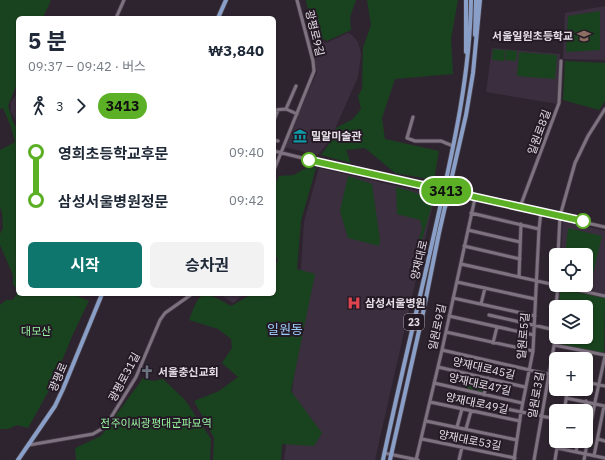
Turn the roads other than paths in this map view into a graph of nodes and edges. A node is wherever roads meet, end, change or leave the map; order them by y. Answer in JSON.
{"nodes":[{"id":1,"x":124,"y":0,"type":"edge"},
{"id":2,"x":226,"y":0,"type":"edge"},
{"id":3,"x":298,"y":0,"type":"edge"},
{"id":4,"x":466,"y":0,"type":"edge"},
{"id":5,"x":471,"y":0,"type":"edge"},
{"id":6,"x":476,"y":0,"type":"edge"},
{"id":7,"x":480,"y":0,"type":"edge"},
{"id":8,"x":117,"y":16,"type":"edge"},
{"id":9,"x":219,"y":16,"type":"edge"},
{"id":10,"x":561,"y":61,"type":"dead end"},
{"id":11,"x":467,"y":62,"type":"junction"},
{"id":12,"x":473,"y":73,"type":"junction"},
{"id":13,"x":296,"y":86,"type":"dead end"},
{"id":14,"x":286,"y":109,"type":"junction"},
{"id":15,"x":605,"y":109,"type":"edge"},
{"id":16,"x":276,"y":110,"type":"edge"},
{"id":17,"x":297,"y":114,"type":"junction"},
{"id":18,"x":413,"y":117,"type":"dead end"},
{"id":19,"x":453,"y":146,"type":"junction"},
{"id":20,"x":276,"y":152,"type":"edge"},
{"id":21,"x":280,"y":154,"type":"junction"},
{"id":22,"x":276,"y":165,"type":"edge"},
{"id":23,"x":452,"y":176,"type":"junction"},
{"id":24,"x":446,"y":191,"type":"junction"},
{"id":25,"x":462,"y":195,"type":"junction"},
{"id":26,"x":475,"y":198,"type":"junction"},
{"id":27,"x":445,"y":207,"type":"junction"},
{"id":28,"x":520,"y":207,"type":"junction"},
{"id":29,"x":541,"y":212,"type":"junction"},
{"id":30,"x":471,"y":213,"type":"junction"},
{"id":31,"x":560,"y":216,"type":"junction"},
{"id":32,"x":521,"y":224,"type":"junction"},
{"id":33,"x":605,"y":227,"type":"edge"},
{"id":34,"x":539,"y":229,"type":"junction"},
{"id":35,"x":468,"y":230,"type":"junction"},
{"id":36,"x":520,"y":242,"type":"junction"},
{"id":37,"x":464,"y":246,"type":"junction"},
{"id":38,"x":558,"y":248,"type":"edge"},
{"id":39,"x":520,"y":259,"type":"junction"},
{"id":40,"x":460,"y":264,"type":"junction"},
{"id":41,"x":519,"y":277,"type":"junction"},
{"id":42,"x":536,"y":281,"type":"junction"},
{"id":43,"x":457,"y":282,"type":"junction"},
{"id":44,"x":549,"y":283,"type":"edge"},
{"id":45,"x":485,"y":288,"type":"junction"},
{"id":46,"x":588,"y":292,"type":"edge"},
{"id":47,"x":101,"y":296,"type":"edge"},
{"id":48,"x":189,"y":296,"type":"edge"},
{"id":49,"x":605,"y":296,"type":"edge"},
{"id":50,"x":453,"y":298,"type":"junction"},
{"id":51,"x":535,"y":299,"type":"junction"},
{"id":52,"x":481,"y":304,"type":"junction"},
{"id":53,"x":489,"y":315,"type":"dead end"},
{"id":54,"x":449,"y":316,"type":"junction"},
{"id":55,"x":535,"y":316,"type":"junction"},
{"id":56,"x":497,"y":326,"type":"junction"},
{"id":57,"x":534,"y":326,"type":"junction"},
{"id":58,"x":549,"y":329,"type":"edge"},
{"id":59,"x":446,"y":332,"type":"junction"},
{"id":60,"x":534,"y":335,"type":"junction"},
{"id":61,"x":493,"y":343,"type":"junction"},
{"id":62,"x":554,"y":345,"type":"joint"},
{"id":63,"x":442,"y":350,"type":"junction"},
{"id":64,"x":533,"y":352,"type":"junction"},
{"id":65,"x":553,"y":352,"type":"edge"},
{"id":66,"x":605,"y":356,"type":"edge"},
{"id":67,"x":438,"y":367,"type":"junction"},
{"id":68,"x":529,"y":369,"type":"junction"},
{"id":69,"x":549,"y":374,"type":"edge"},
{"id":70,"x":488,"y":378,"type":"junction"},
{"id":71,"x":549,"y":379,"type":"edge"},
{"id":72,"x":434,"y":383,"type":"junction"},
{"id":73,"x":593,"y":384,"type":"edge"},
{"id":74,"x":598,"y":385,"type":"junction"},
{"id":75,"x":605,"y":386,"type":"edge"},
{"id":76,"x":525,"y":387,"type":"junction"},
{"id":77,"x":484,"y":395,"type":"junction"},
{"id":78,"x":566,"y":398,"type":"joint"},
{"id":79,"x":586,"y":401,"type":"junction"},
{"id":80,"x":430,"y":402,"type":"junction"},
{"id":81,"x":473,"y":402,"type":"dead end"},
{"id":82,"x":522,"y":403,"type":"junction"},
{"id":83,"x":595,"y":403,"type":"junction"},
{"id":84,"x":565,"y":404,"type":"edge"},
{"id":85,"x":585,"y":404,"type":"edge"},
{"id":86,"x":605,"y":406,"type":"edge"},
{"id":87,"x":462,"y":409,"type":"junction"},
{"id":88,"x":471,"y":411,"type":"junction"},
{"id":89,"x":521,"y":412,"type":"junction"},
{"id":90,"x":542,"y":416,"type":"junction"},
{"id":91,"x":549,"y":418,"type":"edge"},
{"id":92,"x":426,"y":421,"type":"junction"},
{"id":93,"x":520,"y":421,"type":"junction"},
{"id":94,"x":603,"y":423,"type":"edge"},
{"id":95,"x":457,"y":427,"type":"junction"},
{"id":96,"x":466,"y":429,"type":"junction"},
{"id":97,"x":422,"y":439,"type":"junction"},
{"id":98,"x":598,"y":439,"type":"junction"},
{"id":99,"x":517,"y":440,"type":"junction"},
{"id":100,"x":605,"y":441,"type":"edge"},
{"id":101,"x":29,"y":445,"type":"junction"},
{"id":102,"x":462,"y":447,"type":"junction"},
{"id":103,"x":557,"y":448,"type":"joint"},
{"id":104,"x":577,"y":448,"type":"edge"},
{"id":105,"x":576,"y":452,"type":"junction"},
{"id":106,"x":384,"y":453,"type":"junction"},
{"id":107,"x":585,"y":454,"type":"junction"},
{"id":108,"x":391,"y":455,"type":"junction"},
{"id":109,"x":594,"y":456,"type":"junction"},
{"id":110,"x":605,"y":458,"type":"edge"},
{"id":111,"x":514,"y":459,"type":"edge"},
{"id":112,"x":18,"y":460,"type":"edge"},
{"id":113,"x":383,"y":460,"type":"edge"},
{"id":114,"x":390,"y":460,"type":"edge"},
{"id":115,"x":417,"y":460,"type":"edge"},
{"id":116,"x":459,"y":460,"type":"edge"},
{"id":117,"x":534,"y":460,"type":"edge"},
{"id":118,"x":555,"y":460,"type":"edge"},
{"id":119,"x":584,"y":460,"type":"edge"}],
"edges":[{"from":1,"to":8,"type":"street"},
{"from":2,"to":9,"type":"main road"},
{"from":3,"to":17,"type":"street","name":"광평로9길"},
{"from":4,"to":11,"type":"main road","name":"양재대로","number":"23"},
{"from":5,"to":11,"type":"main road","name":"양재대로"},
{"from":6,"to":12,"type":"main road","name":"양재대로"},
{"from":7,"to":12,"type":"main road","name":"양재대로","number":"23"},
{"from":10,"to":28,"type":"street","name":"일원로8길"},
{"from":11,"to":19,"type":"main road","name":"양재대로","number":"23"},
{"from":12,"to":23,"type":"main road","name":"양재대로","number":"23"},
{"from":13,"to":14,"type":"street"},
{"from":14,"to":16,"type":"street"},
{"from":14,"to":17,"type":"street"},
{"from":15,"to":31,"type":"street"},
{"from":17,"to":21,"type":"street"},
{"from":18,"to":19,"type":"street"},
{"from":19,"to":24,"type":"main road","name":"양재대로","number":"23"},
{"from":20,"to":21,"type":"street"},
{"from":21,"to":22,"type":"street"},
{"from":21,"to":24,"type":"street"},
{"from":23,"to":24,"type":"main road","name":"양재대로","number":"23"},
{"from":23,"to":25,"type":"main road"},
{"from":24,"to":25,"type":"street"},
{"from":24,"to":27,"type":"main road","name":"양재대로","number":"23"},
{"from":24,"to":106,"type":"main road","name":"양재대로","number":"23"},
{"from":25,"to":26,"type":"street"},
{"from":25,"to":27,"type":"street"},
{"from":26,"to":28,"type":"street"},
{"from":26,"to":30,"type":"street","name":"일원로9길"},
{"from":27,"to":108,"type":"main road","name":"양재대로","number":"23"},
{"from":28,"to":29,"type":"street"},
{"from":29,"to":31,"type":"street"},
{"from":29,"to":34,"type":"street","name":"일원로5길"},
{"from":30,"to":32,"type":"street"},
{"from":30,"to":35,"type":"street","name":"일원로9길"},
{"from":31,"to":33,"type":"street"},
{"from":31,"to":38,"type":"street"},
{"from":32,"to":34,"type":"street"},
{"from":32,"to":36,"type":"street"},
{"from":34,"to":42,"type":"street","name":"일원로5길"},
{"from":35,"to":36,"type":"street"},
{"from":35,"to":37,"type":"street","name":"일원로9길"},
{"from":36,"to":39,"type":"street"},
{"from":37,"to":39,"type":"street"},
{"from":37,"to":40,"type":"street","name":"일원로9길"},
{"from":39,"to":41,"type":"street"},
{"from":40,"to":41,"type":"street"},
{"from":40,"to":43,"type":"street","name":"일원로9길"},
{"from":41,"to":42,"type":"street"},
{"from":42,"to":44,"type":"street"},
{"from":42,"to":51,"type":"street","name":"일원로5길"},
{"from":43,"to":45,"type":"street"},
{"from":43,"to":50,"type":"street","name":"일원로9길"},
{"from":45,"to":51,"type":"street"},
{"from":45,"to":52,"type":"street"},
{"from":46,"to":49,"type":"street"},
{"from":47,"to":101,"type":"main road","name":"광평로"},
{"from":48,"to":101,"type":"street","name":"광평로31길"},
{"from":50,"to":52,"type":"street"},
{"from":50,"to":54,"type":"street","name":"일원로9길"},
{"from":51,"to":55,"type":"street","name":"일원로5길"},
{"from":52,"to":55,"type":"street"},
{"from":53,"to":57,"type":"street"},
{"from":54,"to":56,"type":"street"},
{"from":54,"to":59,"type":"street","name":"일원로9길"},
{"from":55,"to":57,"type":"street","name":"일원로5길"},
{"from":56,"to":60,"type":"street"},
{"from":56,"to":61,"type":"street"},
{"from":57,"to":58,"type":"street"},
{"from":57,"to":60,"type":"street","name":"일원로5길"},
{"from":59,"to":61,"type":"street"},
{"from":59,"to":63,"type":"street","name":"일원로9길"},
{"from":60,"to":64,"type":"street","name":"일원로5길"},
{"from":61,"to":64,"type":"street"},
{"from":62,"to":65,"type":"street","name":"일원로3길"},
{"from":62,"to":66,"type":"street"},
{"from":63,"to":67,"type":"street","name":"일원로9길"},
{"from":63,"to":68,"type":"street"},
{"from":64,"to":68,"type":"street","name":"일원로5길"},
{"from":66,"to":74,"type":"street"},
{"from":67,"to":70,"type":"street","name":"양재대로45길"},
{"from":67,"to":72,"type":"street","name":"일원로9길"},
{"from":68,"to":69,"type":"street"},
{"from":68,"to":76,"type":"street","name":"일원로5길"},
{"from":70,"to":76,"type":"street","name":"양재대로45길"},
{"from":70,"to":77,"type":"street"},
{"from":71,"to":90,"type":"street","name":"일원로3길"},
{"from":72,"to":77,"type":"street","name":"양재대로47길"},
{"from":72,"to":80,"type":"street","name":"일원로9길"},
{"from":73,"to":74,"type":"street"},
{"from":74,"to":75,"type":"street"},
{"from":74,"to":83,"type":"street"},
{"from":76,"to":82,"type":"street","name":"일원로5길"},
{"from":77,"to":82,"type":"street","name":"양재대로47길"},
{"from":78,"to":79,"type":"street"},
{"from":78,"to":84,"type":"street"},
{"from":79,"to":83,"type":"street"},
{"from":79,"to":85,"type":"street"},
{"from":80,"to":87,"type":"street","name":"양재대로49길"},
{"from":80,"to":92,"type":"street","name":"일원로9길"},
{"from":81,"to":89,"type":"street"},
{"from":82,"to":89,"type":"street","name":"일원로5길"},
{"from":83,"to":86,"type":"street"},
{"from":83,"to":107,"type":"street"},
{"from":86,"to":94,"type":"street"},
{"from":87,"to":88,"type":"street","name":"양재대로49길"},
{"from":87,"to":95,"type":"street"},
{"from":88,"to":93,"type":"street","name":"양재대로49길"},
{"from":88,"to":96,"type":"street"},
{"from":89,"to":90,"type":"street"},
{"from":89,"to":93,"type":"street","name":"일원로5길"},
{"from":90,"to":91,"type":"street"},
{"from":90,"to":117,"type":"street","name":"일원로3길"},
{"from":92,"to":95,"type":"street"},
{"from":92,"to":97,"type":"street","name":"일원로9길"},
{"from":93,"to":99,"type":"street","name":"일원로5길"},
{"from":94,"to":98,"type":"street"},
{"from":95,"to":96,"type":"street"},
{"from":96,"to":99,"type":"street"},
{"from":97,"to":102,"type":"street","name":"양재대로53길"},
{"from":97,"to":115,"type":"street","name":"일원로9길"},
{"from":98,"to":100,"type":"street"},
{"from":98,"to":109,"type":"street"},
{"from":99,"to":111,"type":"street","name":"일원로5길"},
{"from":101,"to":112,"type":"main road","name":"광평로"},
{"from":102,"to":111,"type":"street","name":"양재대로53길"},
{"from":102,"to":116,"type":"street"},
{"from":103,"to":105,"type":"street"},
{"from":103,"to":118,"type":"street"},
{"from":104,"to":105,"type":"street"},
{"from":105,"to":107,"type":"street"},
{"from":106,"to":108,"type":"street"},
{"from":106,"to":113,"type":"main road","name":"양재대로","number":"23"},
{"from":107,"to":109,"type":"street"},
{"from":107,"to":119,"type":"street"},
{"from":108,"to":114,"type":"main road","name":"양재대로","number":"23"},
{"from":108,"to":115,"type":"street"},
{"from":109,"to":110,"type":"street"}]}
